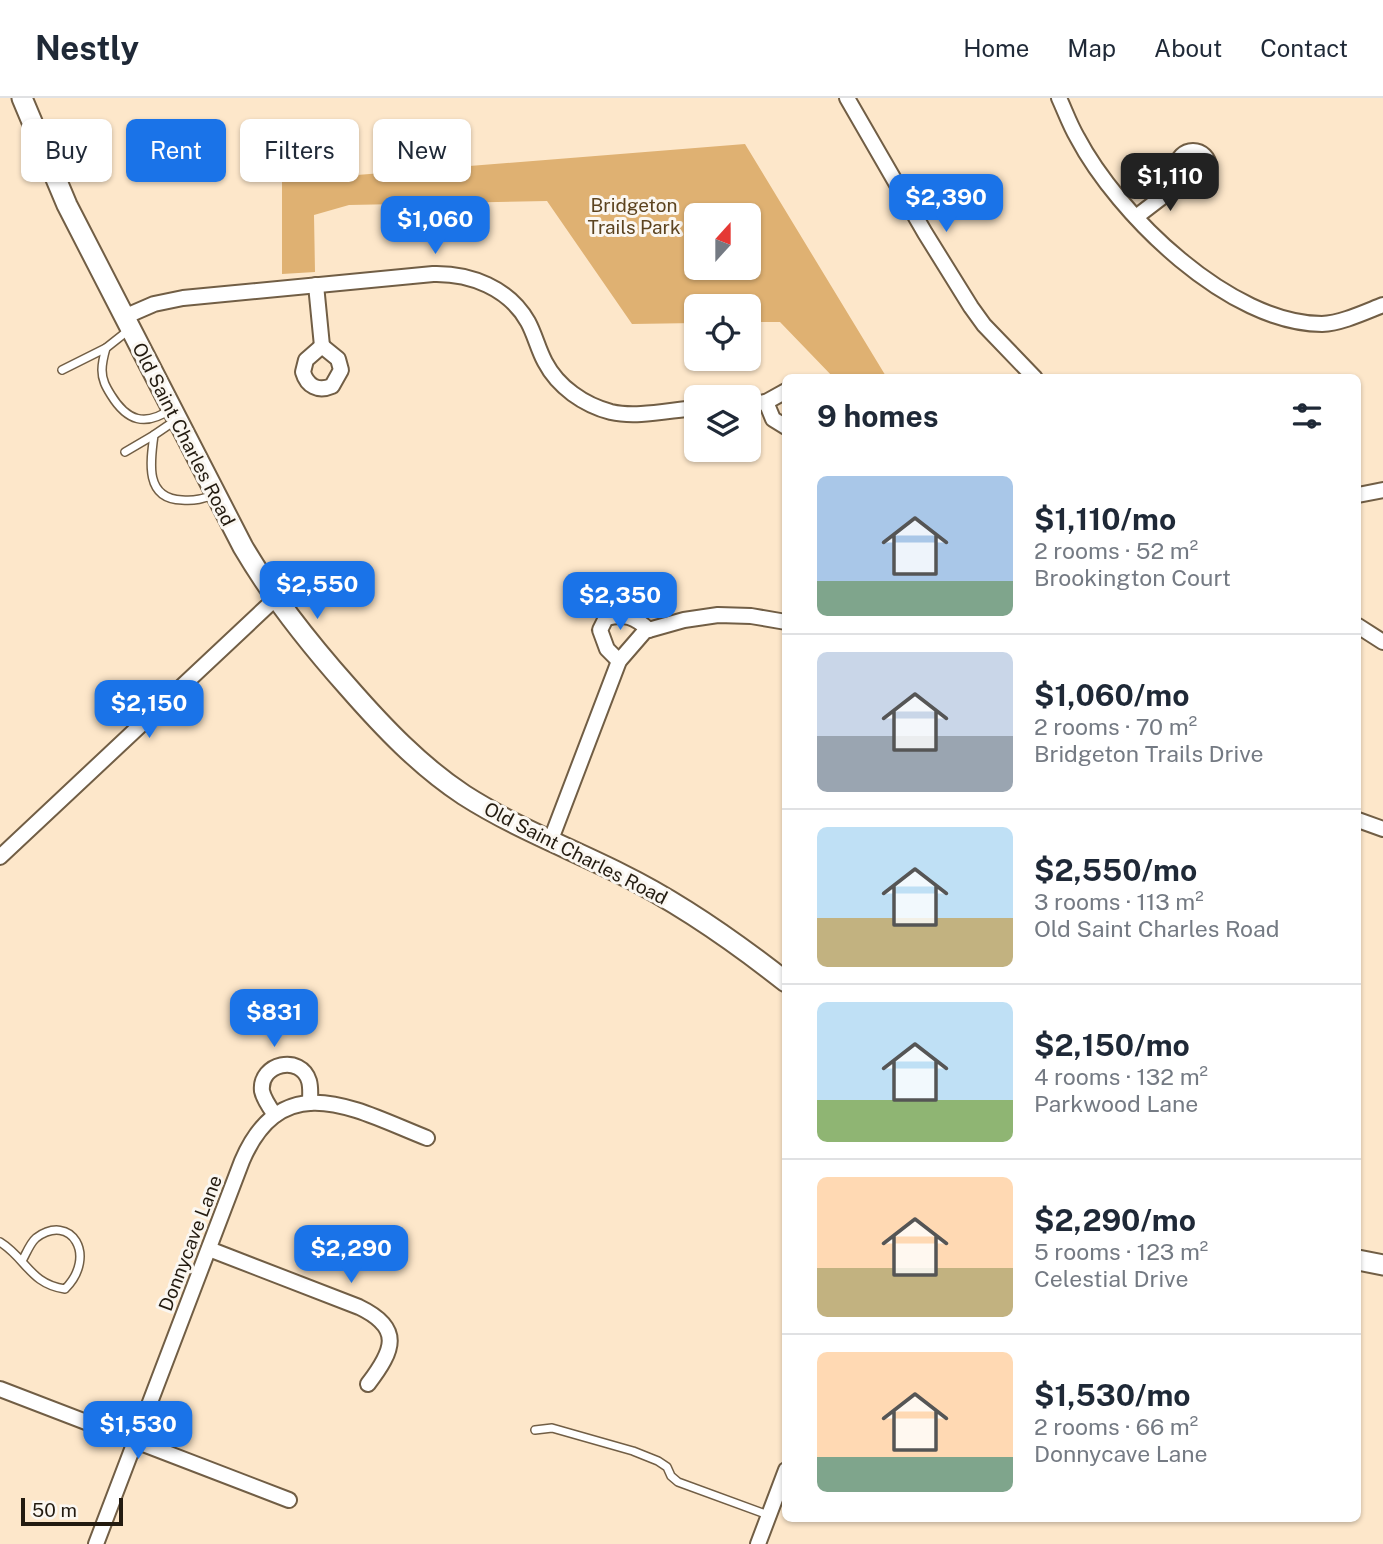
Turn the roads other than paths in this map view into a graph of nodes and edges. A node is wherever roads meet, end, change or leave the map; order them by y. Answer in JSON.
{"nodes":[{"id":1,"x":23,"y":98,"type":"edge"},
{"id":2,"x":847,"y":98,"type":"edge"},
{"id":3,"x":1059,"y":98,"type":"edge"},
{"id":4,"x":1183,"y":181,"type":"dead end"},
{"id":5,"x":1136,"y":217,"type":"junction"},
{"id":6,"x":316,"y":285,"type":"junction"},
{"id":7,"x":1383,"y":305,"type":"edge"},
{"id":8,"x":127,"y":323,"type":"junction"},
{"id":9,"x":322,"y":346,"type":"dead end"},
{"id":10,"x":106,"y":348,"type":"junction"},
{"id":11,"x":62,"y":370,"type":"dead end"},
{"id":12,"x":1031,"y":374,"type":"edge"},
{"id":13,"x":782,"y":393,"type":"edge"},
{"id":14,"x":766,"y":402,"type":"junction"},
{"id":15,"x":761,"y":403,"type":"edge"},
{"id":16,"x":684,"y":409,"type":"edge"},
{"id":17,"x":174,"y":414,"type":"junction"},
{"id":18,"x":782,"y":425,"type":"edge"},
{"id":19,"x":154,"y":435,"type":"junction"},
{"id":20,"x":125,"y":452,"type":"dead end"},
{"id":21,"x":1383,"y":490,"type":"edge"},
{"id":22,"x":215,"y":494,"type":"junction"},
{"id":23,"x":1361,"y":494,"type":"edge"},
{"id":24,"x":275,"y":599,"type":"junction"},
{"id":25,"x":782,"y":620,"type":"edge"},
{"id":26,"x":1361,"y":628,"type":"edge"},
{"id":27,"x":649,"y":630,"type":"junction"},
{"id":28,"x":1383,"y":642,"type":"edge"},
{"id":29,"x":619,"y":661,"type":"junction"},
{"id":30,"x":1361,"y":821,"type":"edge"},
{"id":31,"x":1383,"y":829,"type":"edge"},
{"id":32,"x":550,"y":842,"type":"junction"},
{"id":33,"x":0,"y":857,"type":"edge"},
{"id":34,"x":782,"y":979,"type":"edge"},
{"id":35,"x":310,"y":1103,"type":"junction"},
{"id":36,"x":275,"y":1115,"type":"junction"},
{"id":37,"x":427,"y":1138,"type":"dead end"},
{"id":38,"x":0,"y":1242,"type":"edge"},
{"id":39,"x":208,"y":1249,"type":"junction"},
{"id":40,"x":22,"y":1261,"type":"junction"},
{"id":41,"x":1361,"y":1261,"type":"edge"},
{"id":42,"x":1383,"y":1265,"type":"edge"},
{"id":43,"x":368,"y":1384,"type":"dead end"},
{"id":44,"x":0,"y":1389,"type":"edge"},
{"id":45,"x":535,"y":1430,"type":"dead end"},
{"id":46,"x":135,"y":1441,"type":"junction"},
{"id":47,"x":782,"y":1481,"type":"edge"},
{"id":48,"x":289,"y":1500,"type":"dead end"},
{"id":49,"x":769,"y":1516,"type":"junction"},
{"id":50,"x":96,"y":1544,"type":"edge"},
{"id":51,"x":758,"y":1544,"type":"edge"}],
"edges":[{"from":1,"to":8,"type":"street","name":"Old Saint Charles Road"},
{"from":2,"to":12,"type":"street"},
{"from":3,"to":5,"type":"street"},
{"from":4,"to":5,"type":"street"},
{"from":5,"to":7,"type":"street"},
{"from":6,"to":8,"type":"street"},
{"from":6,"to":9,"type":"street"},
{"from":6,"to":16,"type":"street"},
{"from":8,"to":10,"type":"lane"},
{"from":8,"to":17,"type":"street","name":"Old Saint Charles Road"},
{"from":10,"to":11,"type":"lane"},
{"from":10,"to":17,"type":"lane"},
{"from":13,"to":14,"type":"street"},
{"from":14,"to":15,"type":"street"},
{"from":14,"to":18,"type":"street"},
{"from":17,"to":19,"type":"lane"},
{"from":17,"to":22,"type":"street","name":"Old Saint Charles Road"},
{"from":19,"to":20,"type":"lane"},
{"from":19,"to":22,"type":"lane"},
{"from":21,"to":23,"type":"street"},
{"from":22,"to":24,"type":"street","name":"Old Saint Charles Road"},
{"from":24,"to":32,"type":"street","name":"Old Saint Charles Road"},
{"from":24,"to":33,"type":"street"},
{"from":25,"to":27,"type":"street"},
{"from":26,"to":28,"type":"street"},
{"from":27,"to":29,"type":"street"},
{"from":27,"to":29,"type":"street"},
{"from":29,"to":32,"type":"street"},
{"from":30,"to":31,"type":"street"},
{"from":32,"to":34,"type":"street","name":"Old Saint Charles Road"},
{"from":35,"to":36,"type":"street","name":"Donnycave Lane"},
{"from":35,"to":36,"type":"street"},
{"from":35,"to":37,"type":"street","name":"Donnycave Lane"},
{"from":36,"to":39,"type":"street","name":"Donnycave Lane"},
{"from":38,"to":40,"type":"lane"},
{"from":39,"to":43,"type":"street"},
{"from":39,"to":46,"type":"street","name":"Donnycave Lane"},
{"from":40,"to":40,"type":"lane"},
{"from":41,"to":42,"type":"street"},
{"from":44,"to":46,"type":"street"},
{"from":45,"to":49,"type":"lane"},
{"from":46,"to":48,"type":"street"},
{"from":46,"to":50,"type":"street","name":"Donnycave Lane"},
{"from":47,"to":49,"type":"street"},
{"from":49,"to":51,"type":"street"}]}
